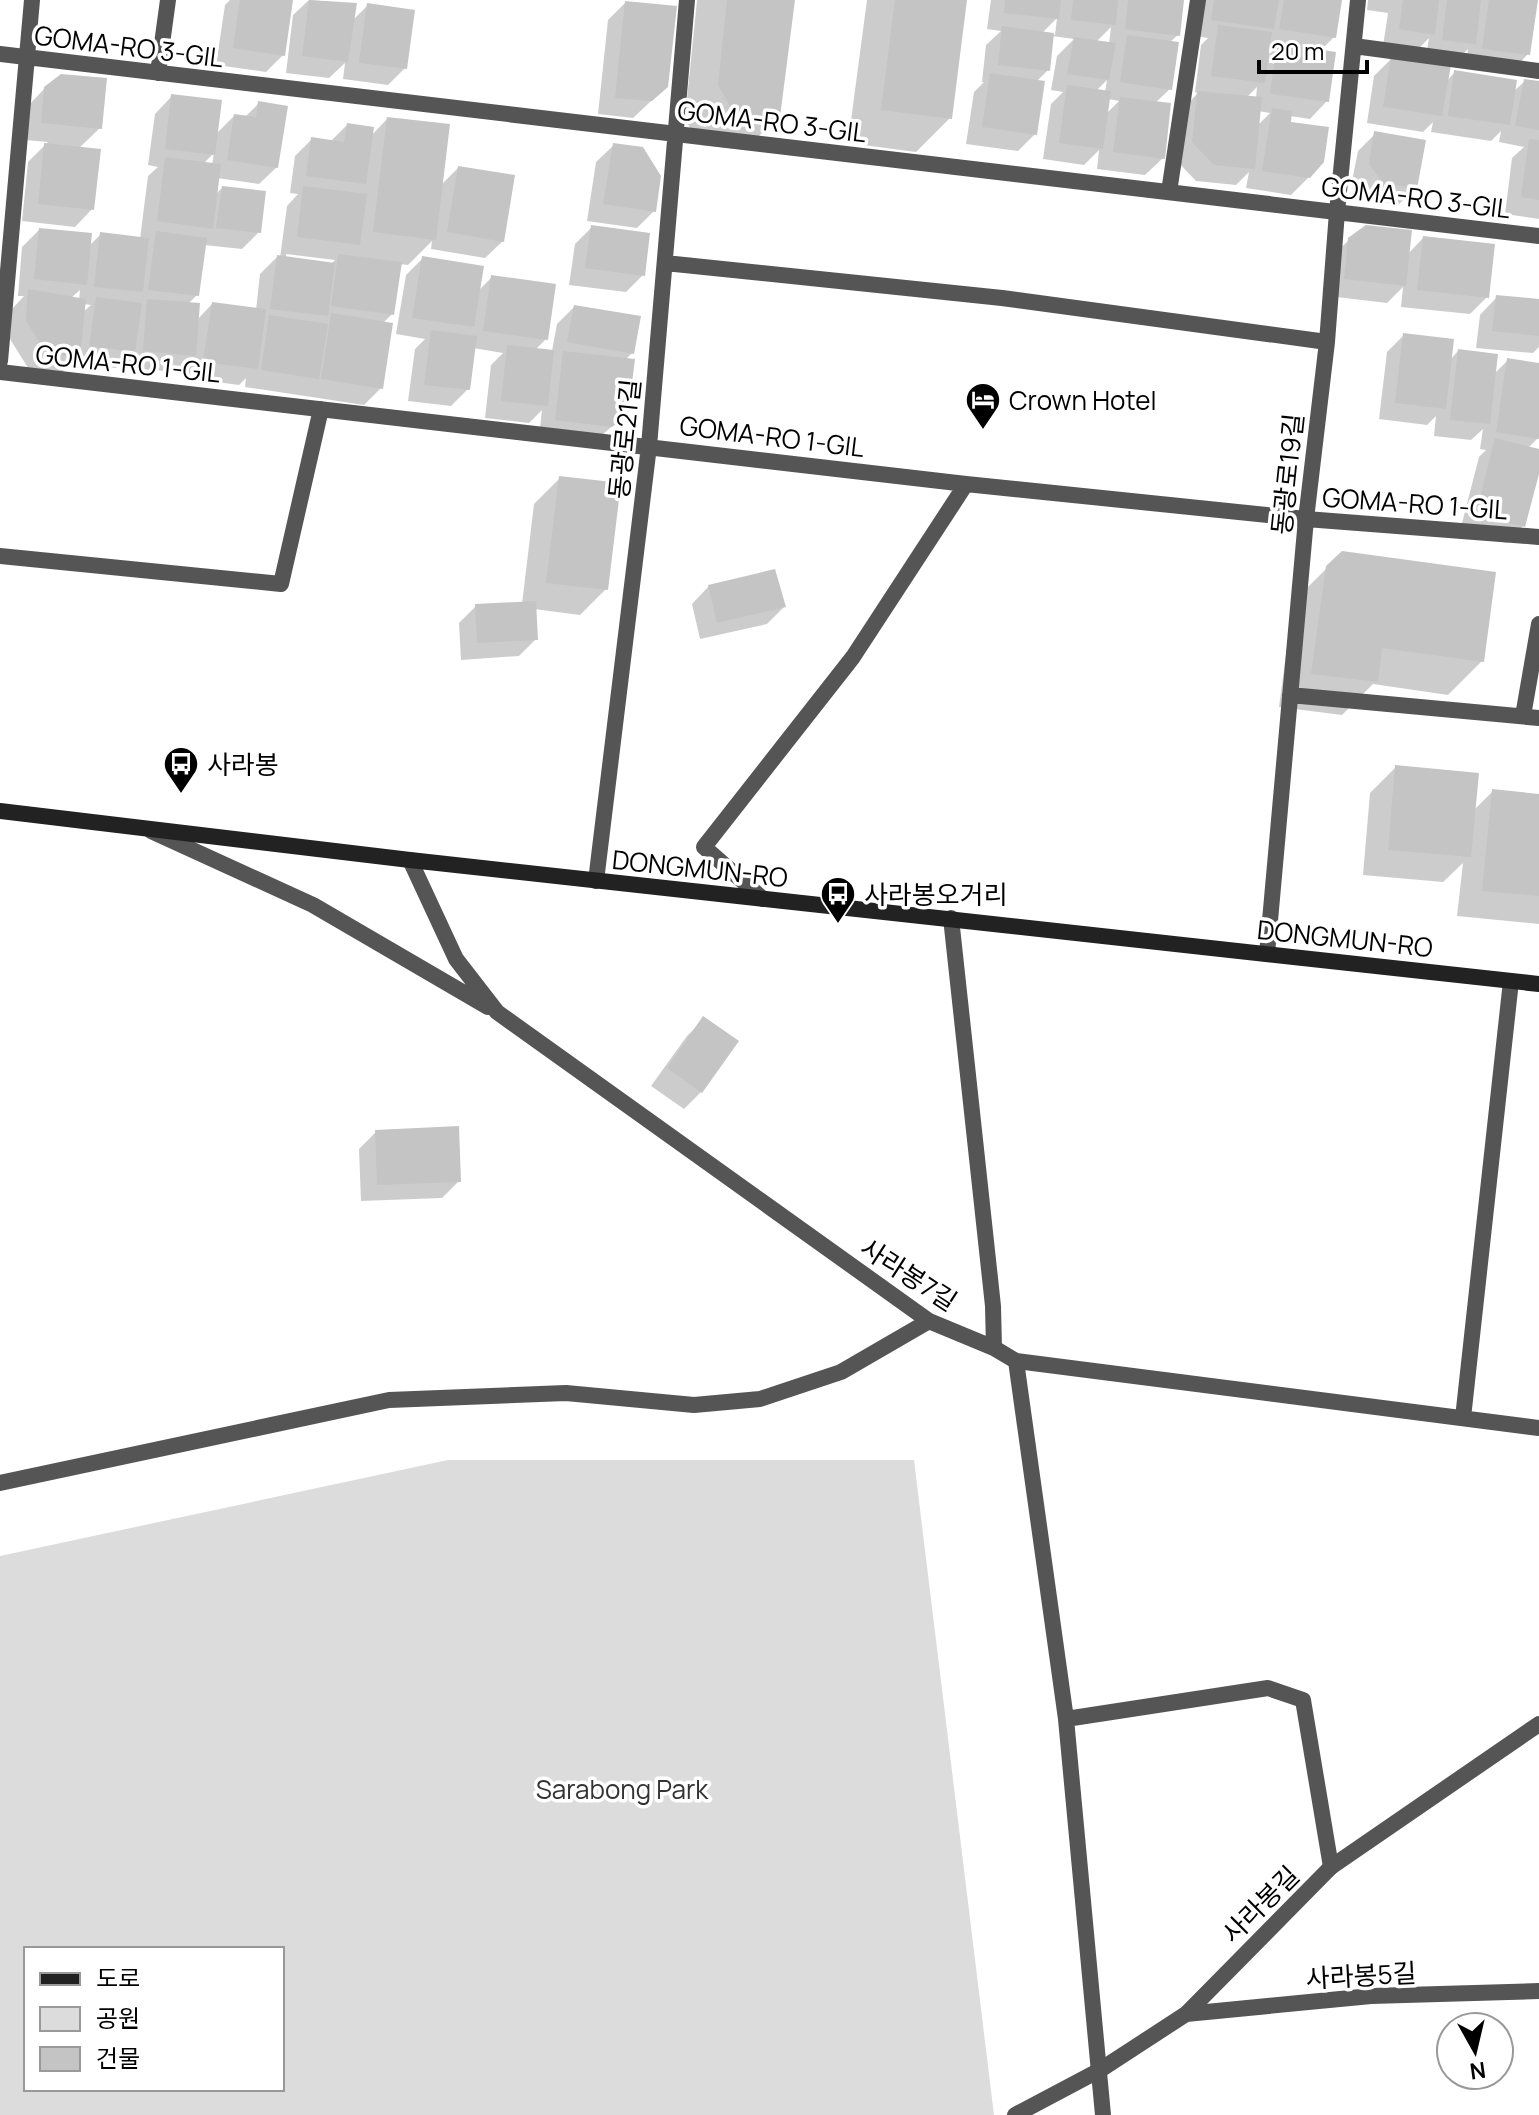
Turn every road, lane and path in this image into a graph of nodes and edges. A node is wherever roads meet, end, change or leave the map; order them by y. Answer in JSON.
{"nodes":[{"id":1,"x":32,"y":0,"type":"edge"},
{"id":2,"x":168,"y":0,"type":"edge"},
{"id":3,"x":687,"y":0,"type":"edge"},
{"id":4,"x":1198,"y":0,"type":"edge"},
{"id":5,"x":1358,"y":0,"type":"edge"},
{"id":6,"x":1354,"y":46,"type":"junction"},
{"id":7,"x":0,"y":54,"type":"edge"},
{"id":8,"x":29,"y":58,"type":"junction"},
{"id":9,"x":1539,"y":71,"type":"edge"},
{"id":10,"x":158,"y":73,"type":"junction"},
{"id":11,"x":676,"y":134,"type":"junction"},
{"id":12,"x":1169,"y":192,"type":"junction"},
{"id":13,"x":1337,"y":212,"type":"junction"},
{"id":14,"x":1539,"y":236,"type":"edge"},
{"id":15,"x":665,"y":263,"type":"junction"},
{"id":16,"x":1,"y":332,"type":"edge"},
{"id":17,"x":1327,"y":342,"type":"junction"},
{"id":18,"x":0,"y":361,"type":"edge"},
{"id":19,"x":0,"y":372,"type":"edge"},
{"id":20,"x":321,"y":409,"type":"junction"},
{"id":21,"x":649,"y":446,"type":"junction"},
{"id":22,"x":966,"y":484,"type":"junction"},
{"id":23,"x":1306,"y":519,"type":"junction"},
{"id":24,"x":1539,"y":537,"type":"edge"},
{"id":25,"x":0,"y":556,"type":"edge"},
{"id":26,"x":1539,"y":624,"type":"edge"},
{"id":27,"x":1290,"y":695,"type":"junction"},
{"id":28,"x":1531,"y":717,"type":"edge"},
{"id":29,"x":0,"y":811,"type":"edge"},
{"id":30,"x":150,"y":830,"type":"junction"},
{"id":31,"x":410,"y":860,"type":"junction"},
{"id":32,"x":596,"y":881,"type":"junction"},
{"id":33,"x":763,"y":899,"type":"junction"},
{"id":34,"x":951,"y":918,"type":"junction"},
{"id":35,"x":1267,"y":954,"type":"junction"},
{"id":36,"x":1511,"y":981,"type":"junction"},
{"id":37,"x":1539,"y":984,"type":"edge"},
{"id":38,"x":497,"y":1012,"type":"junction"},
{"id":39,"x":929,"y":1321,"type":"junction"},
{"id":40,"x":994,"y":1348,"type":"junction"},
{"id":41,"x":1016,"y":1361,"type":"junction"},
{"id":42,"x":1463,"y":1418,"type":"junction"},
{"id":43,"x":1539,"y":1428,"type":"edge"},
{"id":44,"x":0,"y":1483,"type":"edge"},
{"id":45,"x":1066,"y":1719,"type":"junction"},
{"id":46,"x":1539,"y":1724,"type":"edge"},
{"id":47,"x":1331,"y":1867,"type":"junction"},
{"id":48,"x":1539,"y":1991,"type":"edge"},
{"id":49,"x":1186,"y":2014,"type":"junction"},
{"id":50,"x":1100,"y":2070,"type":"junction"},
{"id":51,"x":1015,"y":2115,"type":"edge"},
{"id":52,"x":1103,"y":2115,"type":"edge"}],
"edges":[{"from":1,"to":8,"type":"street"},
{"from":2,"to":10,"type":"street"},
{"from":3,"to":11,"type":"street","name":"동광로21길"},
{"from":4,"to":12,"type":"street"},
{"from":5,"to":6,"type":"street","name":"동광로19길"},
{"from":6,"to":9,"type":"street"},
{"from":6,"to":13,"type":"street","name":"동광로19길"},
{"from":7,"to":8,"type":"street","name":"GOMA-RO 3-GIL"},
{"from":8,"to":10,"type":"street","name":"GOMA-RO 3-GIL"},
{"from":8,"to":16,"type":"street"},
{"from":10,"to":11,"type":"street","name":"GOMA-RO 3-GIL"},
{"from":11,"to":12,"type":"street","name":"GOMA-RO 3-GIL"},
{"from":11,"to":15,"type":"street","name":"동광로21길"},
{"from":12,"to":13,"type":"street","name":"GOMA-RO 3-GIL"},
{"from":13,"to":14,"type":"street","name":"GOMA-RO 3-GIL"},
{"from":13,"to":17,"type":"street","name":"동광로19길"},
{"from":15,"to":17,"type":"street"},
{"from":15,"to":21,"type":"street","name":"동광로21길"},
{"from":16,"to":18,"type":"street"},
{"from":17,"to":23,"type":"street","name":"동광로19길"},
{"from":19,"to":20,"type":"street","name":"GOMA-RO 1-GIL"},
{"from":20,"to":21,"type":"street","name":"GOMA-RO 1-GIL"},
{"from":20,"to":25,"type":"street"},
{"from":21,"to":22,"type":"street","name":"GOMA-RO 1-GIL"},
{"from":21,"to":32,"type":"street","name":"동광로21길"},
{"from":22,"to":23,"type":"street","name":"GOMA-RO 1-GIL"},
{"from":22,"to":33,"type":"street"},
{"from":23,"to":24,"type":"street","name":"GOMA-RO 1-GIL"},
{"from":23,"to":27,"type":"street","name":"동광로19길"},
{"from":26,"to":28,"type":"street"},
{"from":27,"to":28,"type":"street"},
{"from":27,"to":35,"type":"street","name":"동광로19길"},
{"from":29,"to":30,"type":"main road","name":"DONGMUN-RO"},
{"from":30,"to":31,"type":"main road","name":"DONGMUN-RO"},
{"from":30,"to":38,"type":"street"},
{"from":31,"to":32,"type":"main road","name":"DONGMUN-RO"},
{"from":31,"to":38,"type":"street","name":"사라봉7길"},
{"from":32,"to":33,"type":"main road","name":"DONGMUN-RO"},
{"from":33,"to":34,"type":"main road","name":"DONGMUN-RO"},
{"from":34,"to":35,"type":"main road","name":"DONGMUN-RO"},
{"from":34,"to":40,"type":"street"},
{"from":35,"to":36,"type":"main road","name":"DONGMUN-RO"},
{"from":36,"to":37,"type":"main road","name":"DONGMUN-RO"},
{"from":36,"to":42,"type":"street"},
{"from":38,"to":39,"type":"street","name":"사라봉7길"},
{"from":39,"to":40,"type":"street","name":"사라봉7길"},
{"from":39,"to":44,"type":"street"},
{"from":40,"to":41,"type":"street","name":"사라봉7길"},
{"from":41,"to":42,"type":"street","name":"사라봉7길"},
{"from":41,"to":45,"type":"street"},
{"from":42,"to":43,"type":"street","name":"사라봉7길"},
{"from":45,"to":47,"type":"street"},
{"from":45,"to":50,"type":"street"},
{"from":46,"to":47,"type":"street","name":"사라봉길"},
{"from":47,"to":49,"type":"street","name":"사라봉길"},
{"from":48,"to":49,"type":"street","name":"사라봉5길"},
{"from":49,"to":50,"type":"street","name":"사라봉길"},
{"from":50,"to":51,"type":"street","name":"사라봉길"},
{"from":50,"to":52,"type":"street"}]}
